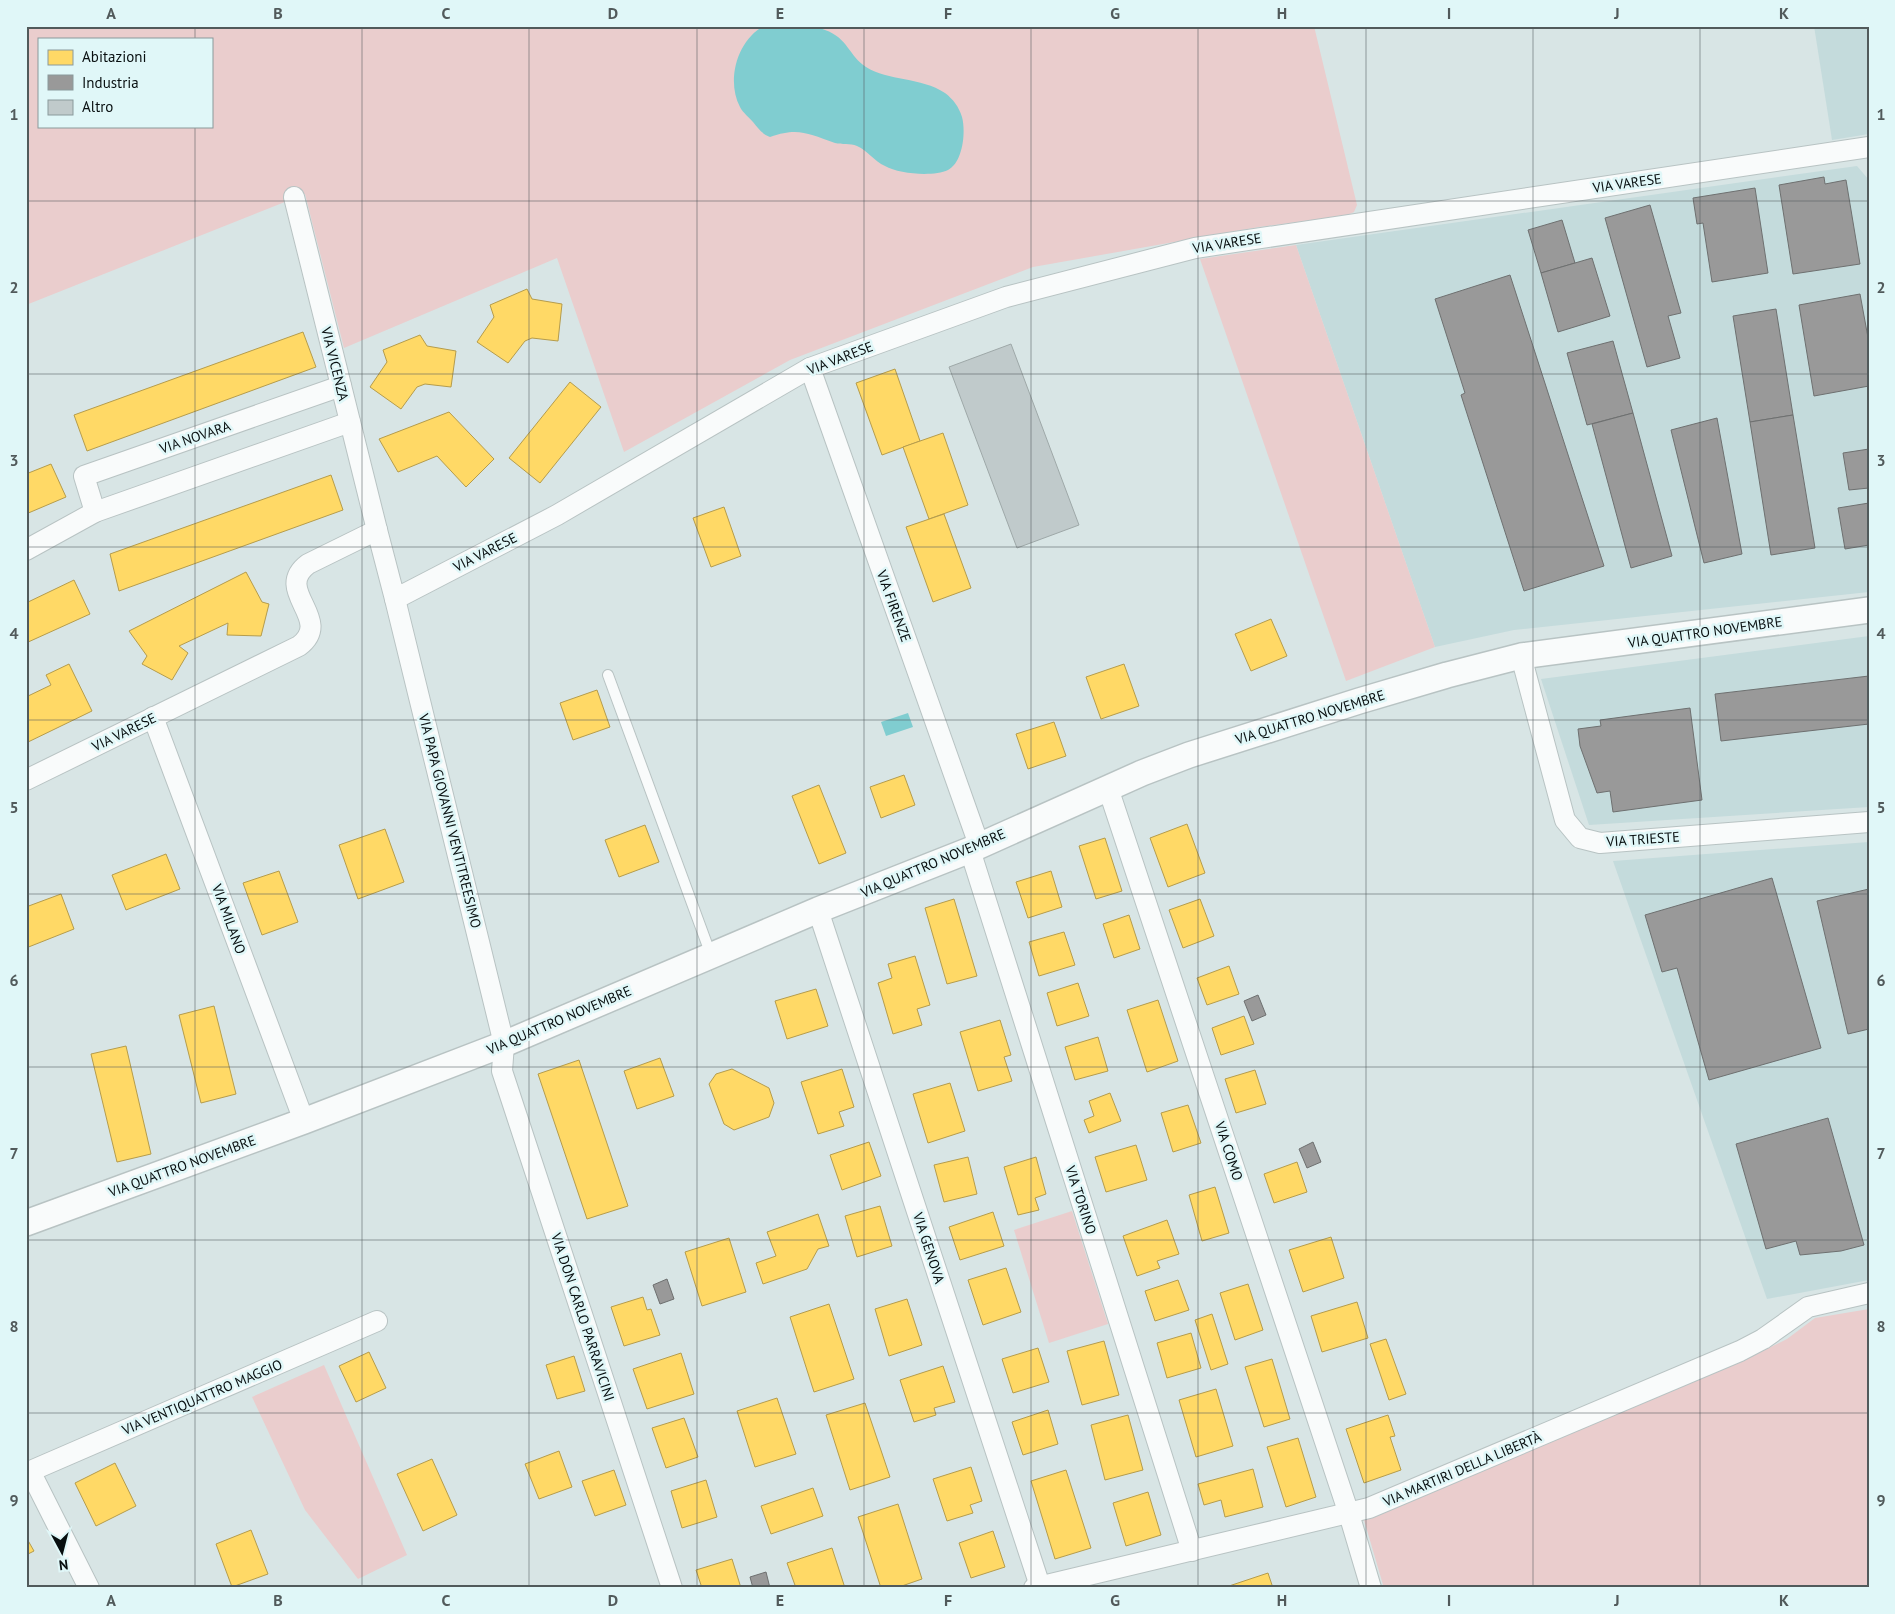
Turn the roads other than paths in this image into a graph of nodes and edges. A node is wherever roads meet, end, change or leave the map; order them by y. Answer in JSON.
{"nodes":[{"id":1,"x":1869,"y":147,"type":"edge"},
{"id":2,"x":294,"y":198,"type":"dead end"},
{"id":3,"x":810,"y":368,"type":"junction"},
{"id":4,"x":341,"y":386,"type":"junction"},
{"id":5,"x":350,"y":422,"type":"junction"},
{"id":6,"x":95,"y":512,"type":"junction"},
{"id":7,"x":377,"y":530,"type":"junction"},
{"id":8,"x":26,"y":550,"type":"edge"},
{"id":9,"x":395,"y":598,"type":"junction"},
{"id":10,"x":1869,"y":610,"type":"edge"},
{"id":11,"x":1522,"y":656,"type":"junction"},
{"id":12,"x":608,"y":675,"type":"dead end"},
{"id":13,"x":153,"y":717,"type":"junction"},
{"id":14,"x":26,"y":780,"type":"edge"},
{"id":15,"x":1108,"y":788,"type":"junction"},
{"id":16,"x":1869,"y":822,"type":"edge"},
{"id":17,"x":975,"y":847,"type":"junction"},
{"id":18,"x":818,"y":910,"type":"junction"},
{"id":19,"x":711,"y":955,"type":"junction"},
{"id":20,"x":504,"y":1044,"type":"junction"},
{"id":21,"x":304,"y":1121,"type":"junction"},
{"id":22,"x":26,"y":1223,"type":"edge"},
{"id":23,"x":1869,"y":1293,"type":"edge"},
{"id":24,"x":377,"y":1320,"type":"dead end"},
{"id":25,"x":28,"y":1472,"type":"edge"},
{"id":26,"x":1349,"y":1514,"type":"junction"},
{"id":27,"x":1192,"y":1551,"type":"junction"},
{"id":28,"x":1037,"y":1587,"type":"edge"},
{"id":29,"x":88,"y":1588,"type":"edge"},
{"id":30,"x":672,"y":1588,"type":"edge"},
{"id":31,"x":1371,"y":1588,"type":"edge"}],
"edges":[{"from":1,"to":3,"type":"street","name":"VIA VARESE"},
{"from":2,"to":4,"type":"street","name":"VIA VICENZA"},
{"from":3,"to":9,"type":"street","name":"VIA VARESE"},
{"from":3,"to":17,"type":"street","name":"VIA FIRENZE"},
{"from":4,"to":5,"type":"street","name":"VIA VICENZA"},
{"from":4,"to":6,"type":"street","name":"VIA NOVARA"},
{"from":5,"to":6,"type":"street"},
{"from":5,"to":7,"type":"street","name":"VIA VICENZA"},
{"from":6,"to":8,"type":"street"},
{"from":7,"to":9,"type":"street"},
{"from":7,"to":13,"type":"street","name":"VIA VARESE"},
{"from":9,"to":20,"type":"street","name":"VIA PAPA GIOVANNI VENTITREESIMO"},
{"from":10,"to":11,"type":"street","name":"VIA QUATTRO NOVEMBRE"},
{"from":11,"to":15,"type":"street","name":"VIA QUATTRO NOVEMBRE"},
{"from":11,"to":16,"type":"street","name":"VIA TRIESTE"},
{"from":12,"to":19,"type":"lane"},
{"from":13,"to":14,"type":"street","name":"VIA VARESE"},
{"from":13,"to":21,"type":"street","name":"VIA MILANO"},
{"from":15,"to":17,"type":"street","name":"VIA QUATTRO NOVEMBRE"},
{"from":15,"to":26,"type":"street","name":"VIA COMO"},
{"from":17,"to":18,"type":"street","name":"VIA QUATTRO NOVEMBRE"},
{"from":17,"to":27,"type":"street","name":"VIA TORINO"},
{"from":18,"to":19,"type":"street","name":"VIA QUATTRO NOVEMBRE"},
{"from":18,"to":28,"type":"street","name":"VIA GENOVA"},
{"from":19,"to":20,"type":"street","name":"VIA QUATTRO NOVEMBRE"},
{"from":20,"to":21,"type":"street","name":"VIA QUATTRO NOVEMBRE"},
{"from":20,"to":30,"type":"street","name":"VIA DON CARLO PARRAVICINI"},
{"from":21,"to":22,"type":"street","name":"VIA QUATTRO NOVEMBRE"},
{"from":23,"to":26,"type":"street","name":"VIA MARTIRI DELLA LIBERTÀ"},
{"from":24,"to":25,"type":"street","name":"VIA VENTIQUATTRO MAGGIO"},
{"from":25,"to":29,"type":"street"},
{"from":26,"to":27,"type":"street","name":"VIA MARTIRI DELLA LIBERTÀ"},
{"from":26,"to":31,"type":"street","name":"VIA COMO"},
{"from":27,"to":28,"type":"street","name":"VIA MARTIRI DELLA LIBERTÀ"}]}
